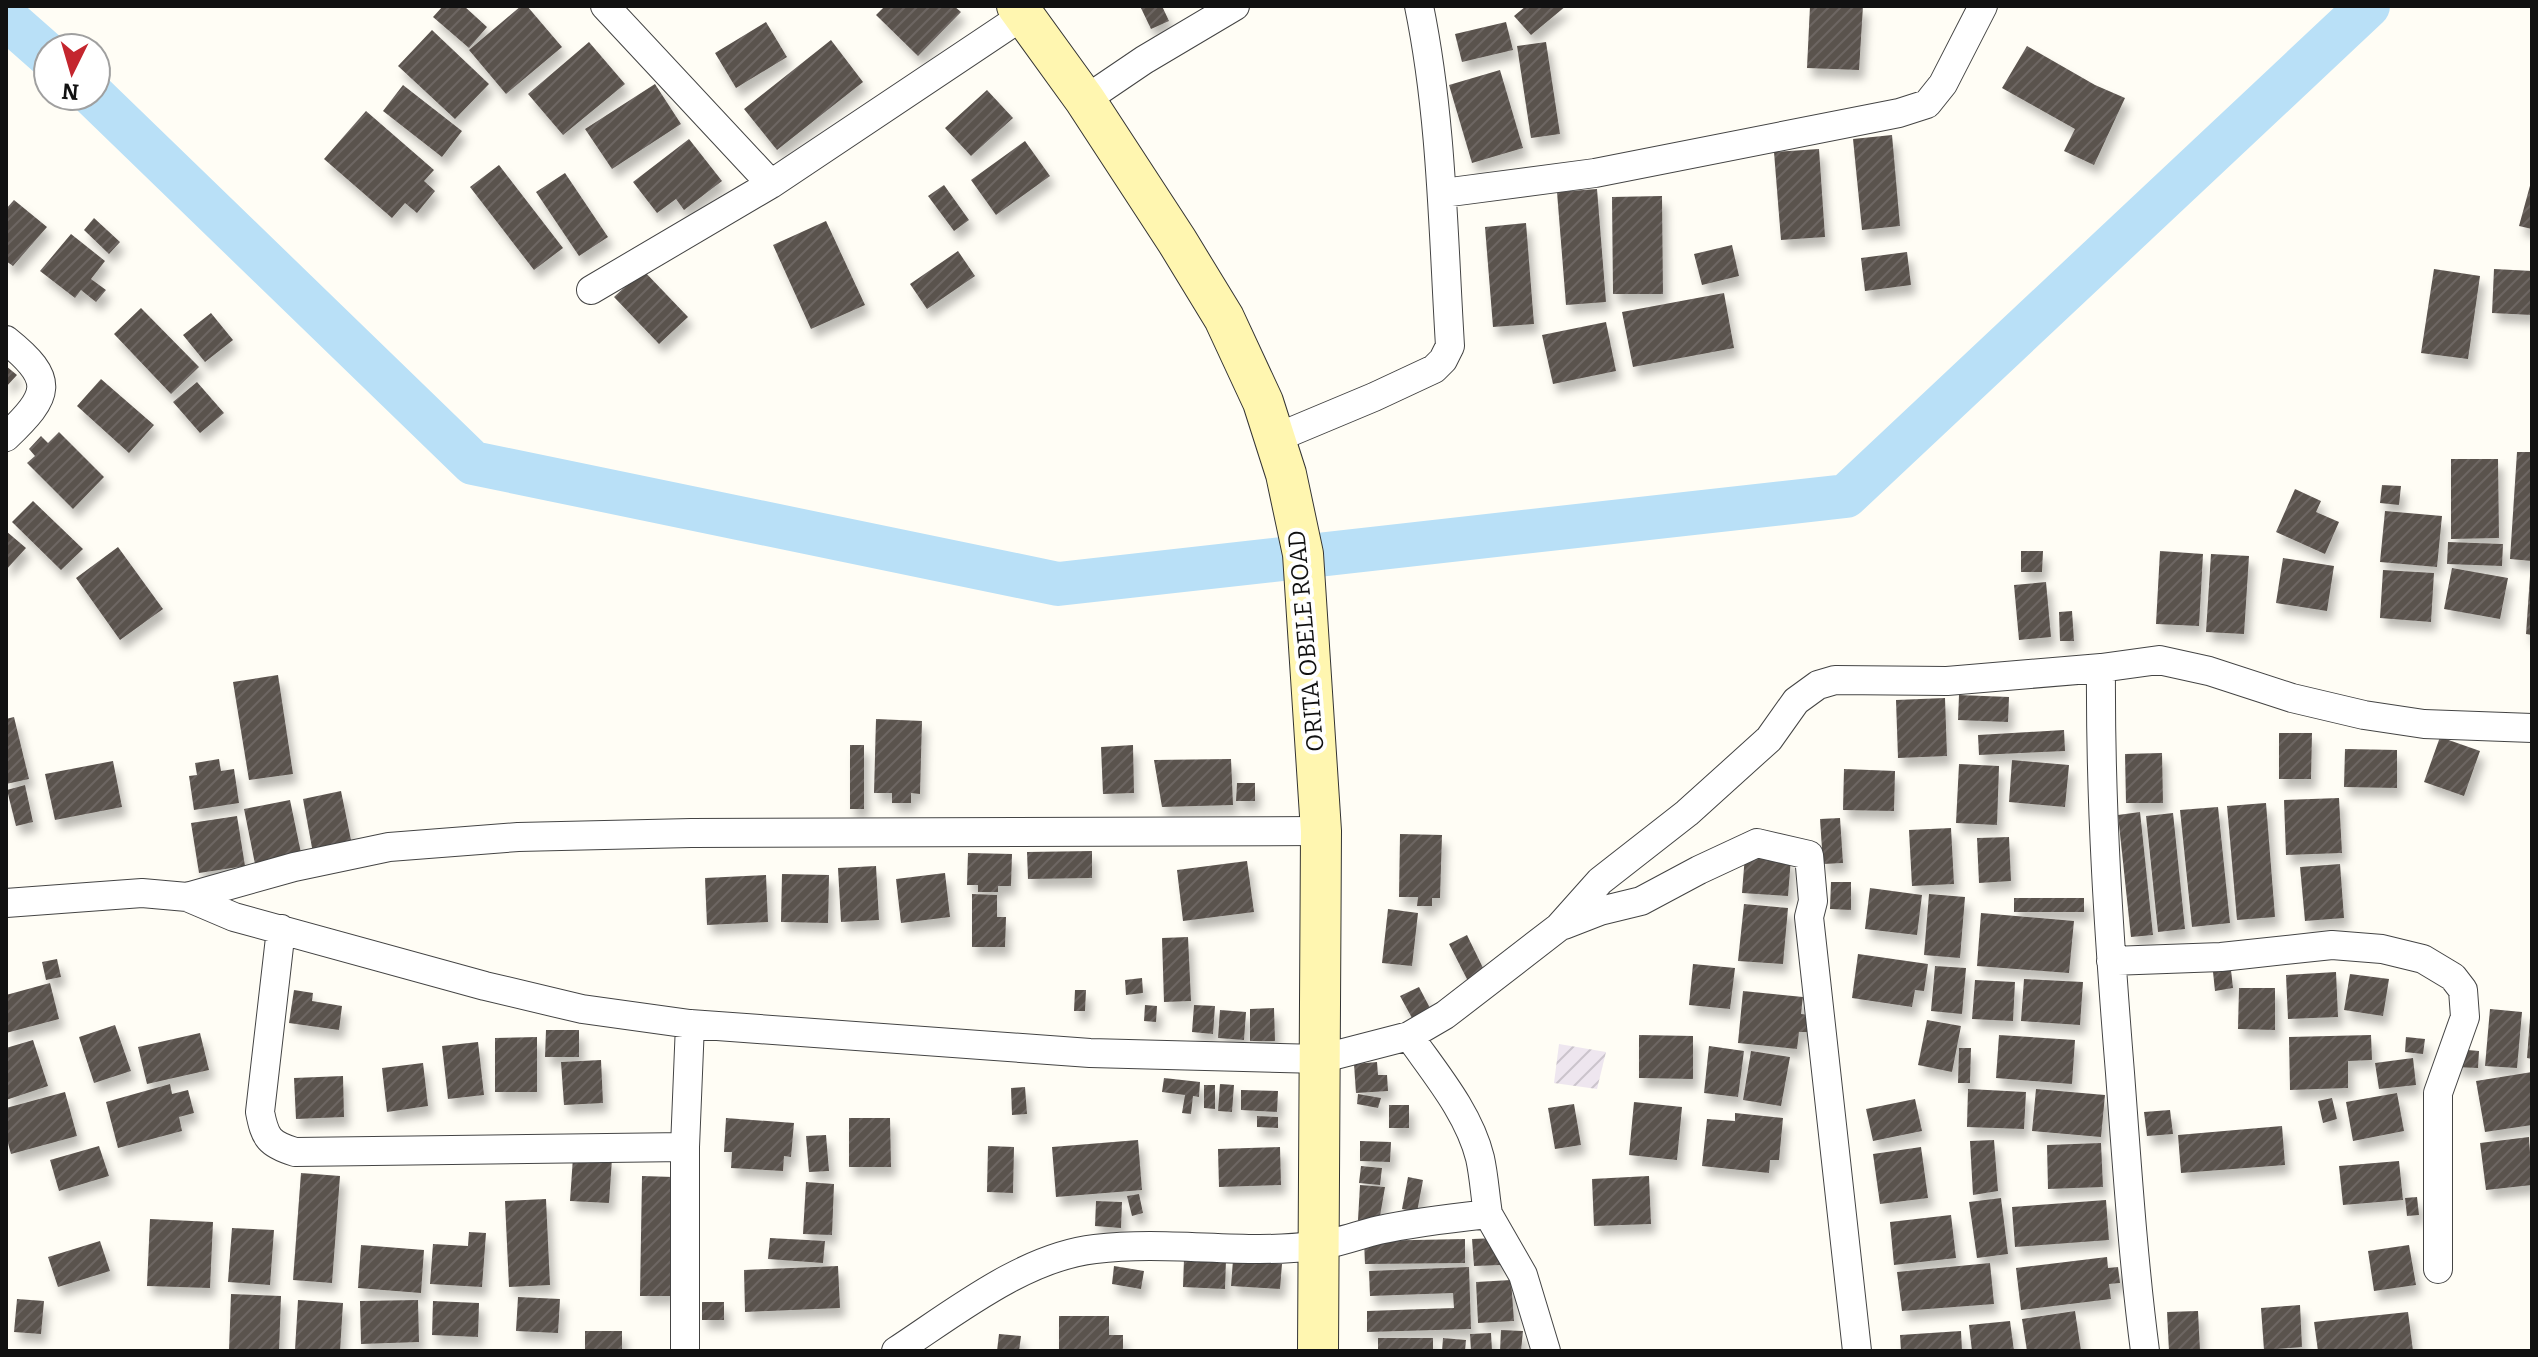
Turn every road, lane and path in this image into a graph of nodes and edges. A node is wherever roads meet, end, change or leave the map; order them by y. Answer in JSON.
{"nodes":[{"id":1,"x":605,"y":6,"type":"edge"},
{"id":2,"x":1235,"y":6,"type":"edge"},
{"id":3,"x":1419,"y":6,"type":"edge"},
{"id":4,"x":1983,"y":6,"type":"edge"},
{"id":5,"x":1020,"y":10,"type":"edge"},
{"id":6,"x":1085,"y":100,"type":"junction"},
{"id":7,"x":771,"y":184,"type":"junction"},
{"id":8,"x":1443,"y":193,"type":"junction"},
{"id":9,"x":591,"y":290,"type":"dead end"},
{"id":10,"x":6,"y":340,"type":"edge"},
{"id":11,"x":6,"y":437,"type":"edge"},
{"id":12,"x":1276,"y":438,"type":"junction"},
{"id":13,"x":2101,"y":668,"type":"junction"},
{"id":14,"x":2532,"y":728,"type":"edge"},
{"id":15,"x":1321,"y":831,"type":"junction"},
{"id":16,"x":187,"y":897,"type":"junction"},
{"id":17,"x":6,"y":903,"type":"edge"},
{"id":18,"x":1559,"y":927,"type":"junction"},
{"id":19,"x":281,"y":929,"type":"junction"},
{"id":20,"x":2111,"y":961,"type":"junction"},
{"id":21,"x":690,"y":1024,"type":"junction"},
{"id":22,"x":1409,"y":1036,"type":"junction"},
{"id":23,"x":1320,"y":1059,"type":"junction"},
{"id":24,"x":685,"y":1147,"type":"junction"},
{"id":25,"x":1488,"y":1214,"type":"junction"},
{"id":26,"x":1318,"y":1246,"type":"junction"},
{"id":27,"x":2438,"y":1269,"type":"dead end"},
{"id":28,"x":685,"y":1351,"type":"edge"},
{"id":29,"x":896,"y":1351,"type":"edge"},
{"id":30,"x":1318,"y":1351,"type":"edge"},
{"id":31,"x":1546,"y":1351,"type":"edge"},
{"id":32,"x":1857,"y":1351,"type":"edge"},
{"id":33,"x":2145,"y":1351,"type":"edge"}],
"edges":[{"from":1,"to":7,"type":"street"},
{"from":2,"to":6,"type":"street"},
{"from":3,"to":8,"type":"street"},
{"from":4,"to":8,"type":"street"},
{"from":5,"to":6,"type":"main road","name":"ORITA OBELE ROAD"},
{"from":5,"to":7,"type":"street"},
{"from":6,"to":12,"type":"main road","name":"ORITA OBELE ROAD"},
{"from":7,"to":9,"type":"street"},
{"from":8,"to":12,"type":"street"},
{"from":10,"to":11,"type":"street"},
{"from":12,"to":15,"type":"main road","name":"ORITA OBELE ROAD"},
{"from":13,"to":14,"type":"street"},
{"from":13,"to":18,"type":"street"},
{"from":13,"to":20,"type":"street"},
{"from":15,"to":16,"type":"street"},
{"from":15,"to":23,"type":"main road","name":"ORITA OBELE ROAD"},
{"from":16,"to":17,"type":"street"},
{"from":16,"to":19,"type":"street"},
{"from":18,"to":22,"type":"street"},
{"from":18,"to":32,"type":"street"},
{"from":19,"to":21,"type":"street"},
{"from":19,"to":24,"type":"street"},
{"from":20,"to":27,"type":"street"},
{"from":20,"to":33,"type":"street"},
{"from":21,"to":23,"type":"street"},
{"from":21,"to":24,"type":"street"},
{"from":22,"to":23,"type":"street"},
{"from":22,"to":25,"type":"street"},
{"from":23,"to":26,"type":"main road","name":"ORITA OBELE ROAD"},
{"from":24,"to":28,"type":"street"},
{"from":25,"to":26,"type":"street"},
{"from":25,"to":31,"type":"street"},
{"from":26,"to":29,"type":"street"},
{"from":26,"to":30,"type":"main road","name":"ORITA OBELE ROAD"}]}
